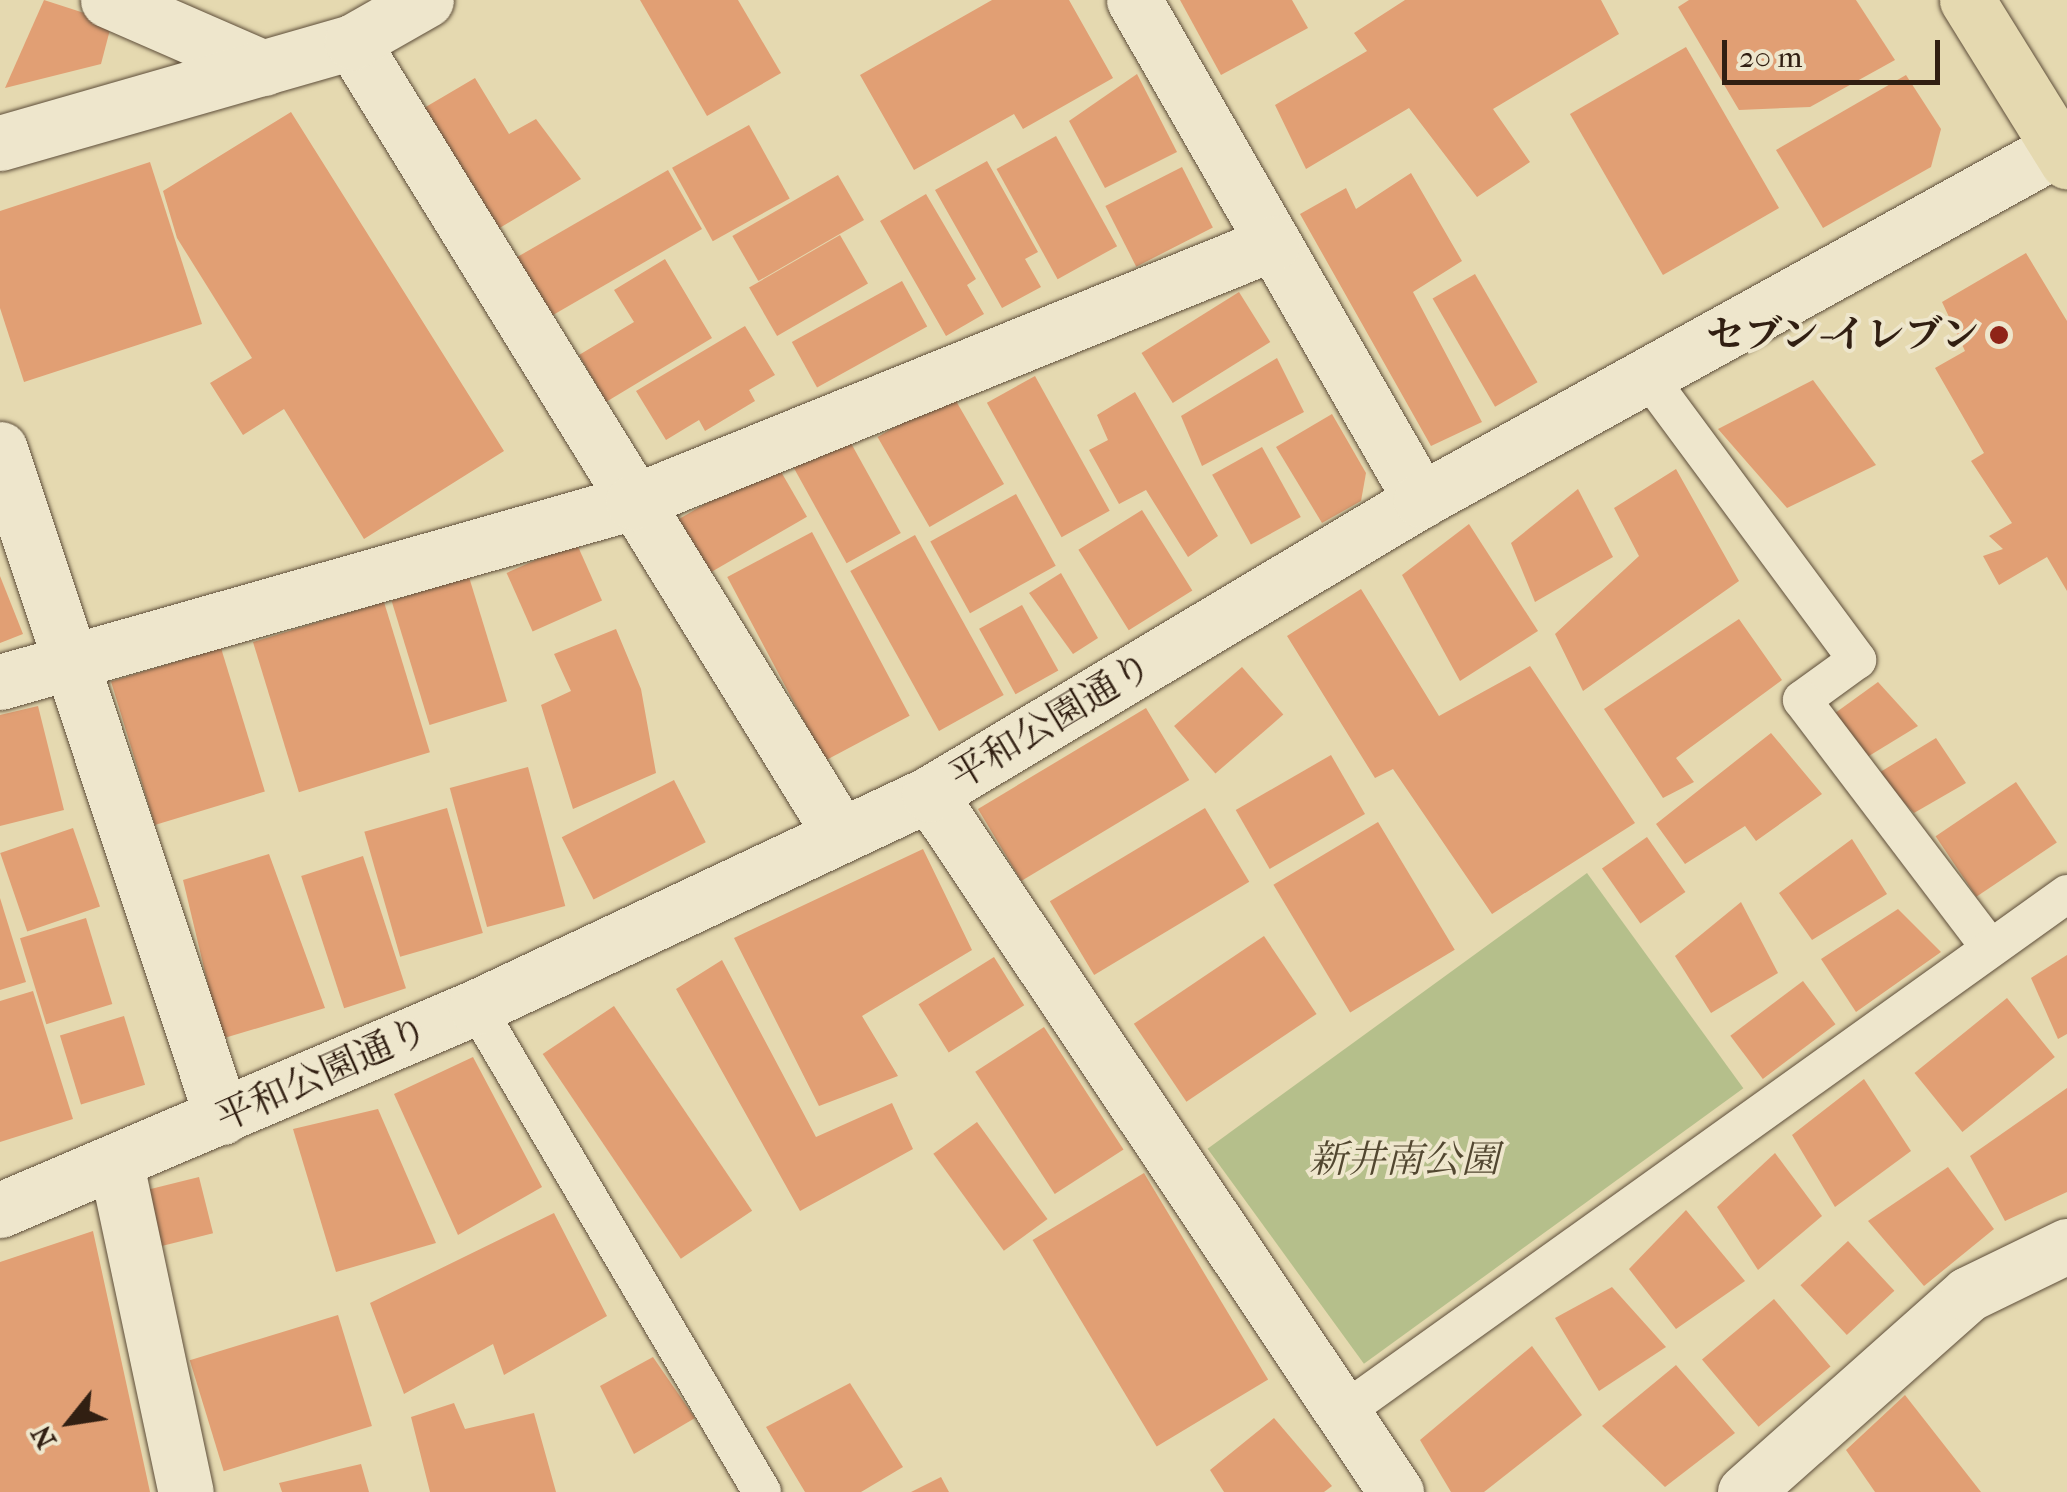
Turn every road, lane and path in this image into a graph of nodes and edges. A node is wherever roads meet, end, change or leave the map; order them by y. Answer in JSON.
{"nodes":[{"id":1,"x":108,"y":0,"type":"edge"},
{"id":2,"x":426,"y":0,"type":"edge"},
{"id":3,"x":1134,"y":0,"type":"edge"},
{"id":4,"x":1968,"y":0,"type":"edge"},
{"id":5,"x":352,"y":42,"type":"junction"},
{"id":6,"x":264,"y":68,"type":"junction"},
{"id":7,"x":0,"y":143,"type":"edge"},
{"id":8,"x":2063,"y":154,"type":"edge"},
{"id":9,"x":1273,"y":242,"type":"junction"},
{"id":10,"x":1646,"y":373,"type":"junction"},
{"id":11,"x":0,"y":448,"type":"edge"},
{"id":12,"x":1421,"y":500,"type":"junction"},
{"id":13,"x":633,"y":502,"type":"junction"},
{"id":14,"x":72,"y":658,"type":"junction"},
{"id":15,"x":0,"y":682,"type":"edge"},
{"id":16,"x":929,"y":794,"type":"junction"},
{"id":17,"x":839,"y":832,"type":"junction"},
{"id":18,"x":2067,"y":894,"type":"edge"},
{"id":19,"x":1990,"y":948,"type":"junction"},
{"id":20,"x":476,"y":1007,"type":"junction"},
{"id":21,"x":222,"y":1117,"type":"junction"},
{"id":22,"x":116,"y":1164,"type":"junction"},
{"id":23,"x":0,"y":1210,"type":"edge"},
{"id":24,"x":2067,"y":1246,"type":"edge"},
{"id":25,"x":1339,"y":1415,"type":"junction"},
{"id":26,"x":186,"y":1492,"type":"edge"},
{"id":27,"x":762,"y":1492,"type":"edge"},
{"id":28,"x":1396,"y":1492,"type":"edge"},
{"id":29,"x":1746,"y":1492,"type":"edge"}],
"edges":[{"from":1,"to":6,"type":"street"},
{"from":2,"to":5,"type":"street"},
{"from":3,"to":9,"type":"street"},
{"from":4,"to":8,"type":"main road"},
{"from":5,"to":6,"type":"street"},
{"from":5,"to":13,"type":"street"},
{"from":6,"to":7,"type":"street"},
{"from":8,"to":10,"type":"street","name":"平和公園通り"},
{"from":9,"to":12,"type":"street"},
{"from":9,"to":13,"type":"street"},
{"from":10,"to":12,"type":"street","name":"平和公園通り"},
{"from":10,"to":19,"type":"lane"},
{"from":11,"to":14,"type":"street"},
{"from":12,"to":16,"type":"street","name":"平和公園通り"},
{"from":13,"to":14,"type":"street"},
{"from":13,"to":17,"type":"street"},
{"from":14,"to":15,"type":"street"},
{"from":14,"to":21,"type":"street"},
{"from":16,"to":17,"type":"street","name":"平和公園通り"},
{"from":16,"to":25,"type":"street"},
{"from":17,"to":20,"type":"street","name":"平和公園通り"},
{"from":18,"to":19,"type":"lane"},
{"from":19,"to":25,"type":"lane"},
{"from":20,"to":21,"type":"street","name":"平和公園通り"},
{"from":20,"to":27,"type":"lane"},
{"from":21,"to":22,"type":"street","name":"平和公園通り"},
{"from":22,"to":23,"type":"street","name":"平和公園通り"},
{"from":22,"to":26,"type":"street"},
{"from":24,"to":29,"type":"street"},
{"from":25,"to":28,"type":"street"}]}
